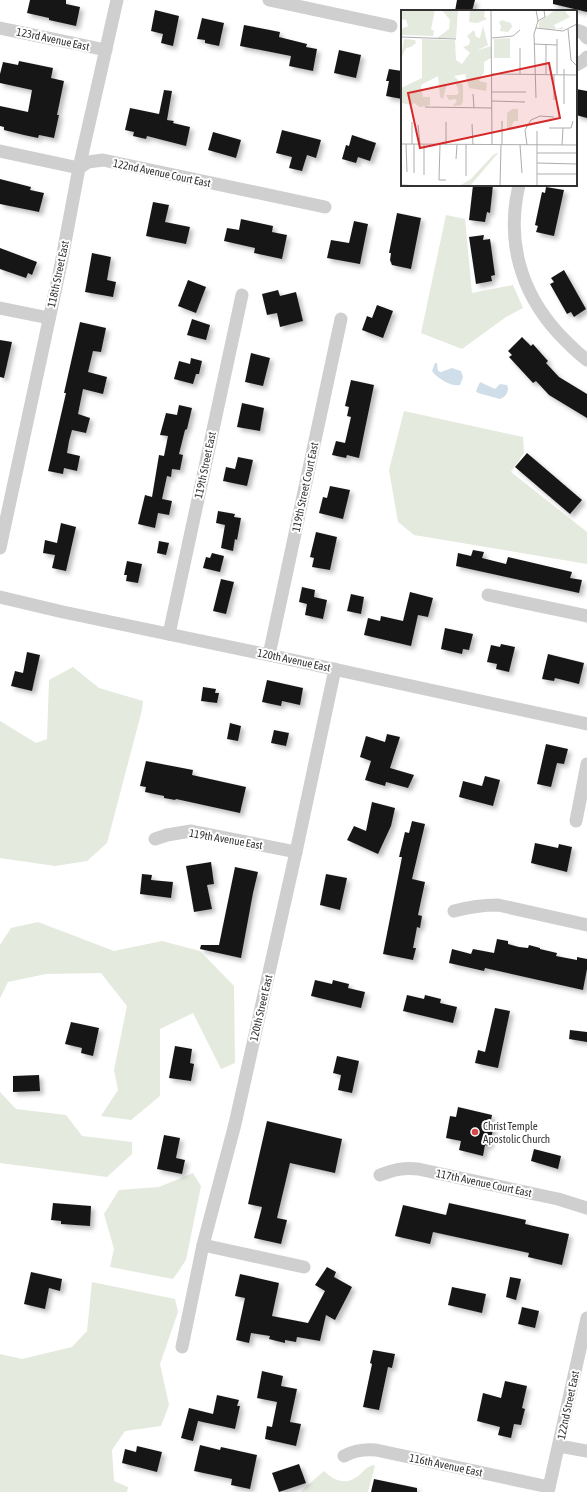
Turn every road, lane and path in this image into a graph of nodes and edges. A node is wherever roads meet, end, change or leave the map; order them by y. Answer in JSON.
{"nodes":[{"id":1,"x":116,"y":0,"type":"edge"},
{"id":2,"x":270,"y":0,"type":"edge"},
{"id":3,"x":391,"y":26,"type":"dead end"},
{"id":4,"x":0,"y":28,"type":"edge"},
{"id":5,"x":577,"y":30,"type":"edge"},
{"id":6,"x":587,"y":38,"type":"edge"},
{"id":7,"x":106,"y":50,"type":"junction"},
{"id":8,"x":587,"y":57,"type":"edge"},
{"id":9,"x":577,"y":64,"type":"edge"},
{"id":10,"x":0,"y":151,"type":"edge"},
{"id":11,"x":79,"y":168,"type":"junction"},
{"id":12,"x":518,"y":186,"type":"edge"},
{"id":13,"x":325,"y":207,"type":"dead end"},
{"id":14,"x":242,"y":295,"type":"dead end"},
{"id":15,"x":0,"y":308,"type":"edge"},
{"id":16,"x":49,"y":318,"type":"junction"},
{"id":17,"x":341,"y":319,"type":"dead end"},
{"id":18,"x":587,"y":360,"type":"edge"},
{"id":19,"x":0,"y":548,"type":"edge"},
{"id":20,"x":488,"y":595,"type":"dead end"},
{"id":21,"x":0,"y":597,"type":"edge"},
{"id":22,"x":587,"y":616,"type":"edge"},
{"id":23,"x":169,"y":634,"type":"junction"},
{"id":24,"x":268,"y":655,"type":"junction"},
{"id":25,"x":335,"y":669,"type":"junction"},
{"id":26,"x":587,"y":724,"type":"edge"},
{"id":27,"x":587,"y":764,"type":"edge"},
{"id":28,"x":576,"y":821,"type":"dead end"},
{"id":29,"x":156,"y":839,"type":"dead end"},
{"id":30,"x":296,"y":852,"type":"junction"},
{"id":31,"x":454,"y":911,"type":"dead end"},
{"id":32,"x":587,"y":925,"type":"edge"},
{"id":33,"x":380,"y":1175,"type":"dead end"},
{"id":34,"x":587,"y":1208,"type":"edge"},
{"id":35,"x":204,"y":1245,"type":"junction"},
{"id":36,"x":304,"y":1267,"type":"dead end"},
{"id":37,"x":587,"y":1318,"type":"edge"},
{"id":38,"x":182,"y":1346,"type":"dead end"},
{"id":39,"x":559,"y":1446,"type":"junction"},
{"id":40,"x":587,"y":1451,"type":"edge"},
{"id":41,"x":344,"y":1456,"type":"dead end"},
{"id":42,"x":548,"y":1490,"type":"edge"}],
"edges":[{"from":1,"to":7,"type":"street","name":"118th Street East"},
{"from":2,"to":3,"type":"street"},
{"from":4,"to":7,"type":"street","name":"123rd Avenue East"},
{"from":5,"to":6,"type":"street"},
{"from":7,"to":11,"type":"street","name":"118th Street East"},
{"from":8,"to":9,"type":"street"},
{"from":10,"to":11,"type":"street"},
{"from":11,"to":13,"type":"street","name":"122nd Avenue Court East"},
{"from":11,"to":16,"type":"street","name":"118th Street East"},
{"from":12,"to":18,"type":"street"},
{"from":14,"to":23,"type":"street","name":"119th Street East"},
{"from":15,"to":16,"type":"street"},
{"from":16,"to":19,"type":"street","name":"118th Street East"},
{"from":17,"to":24,"type":"street","name":"119th Street Court East"},
{"from":20,"to":22,"type":"street"},
{"from":21,"to":23,"type":"street","name":"120th Avenue East"},
{"from":23,"to":24,"type":"street","name":"120th Avenue East"},
{"from":24,"to":25,"type":"street","name":"120th Avenue East"},
{"from":25,"to":26,"type":"street","name":"120th Avenue East"},
{"from":25,"to":30,"type":"street","name":"120th Street East"},
{"from":27,"to":28,"type":"street"},
{"from":29,"to":30,"type":"street","name":"119th Avenue East"},
{"from":30,"to":35,"type":"street","name":"120th Street East"},
{"from":31,"to":32,"type":"street"},
{"from":33,"to":34,"type":"street","name":"117th Avenue Court East"},
{"from":35,"to":36,"type":"street"},
{"from":35,"to":38,"type":"street","name":"120th Street East"},
{"from":37,"to":39,"type":"street","name":"122nd Street East"},
{"from":39,"to":40,"type":"street"},
{"from":39,"to":42,"type":"street","name":"122nd Street East"},
{"from":41,"to":42,"type":"street","name":"116th Avenue East"}]}
